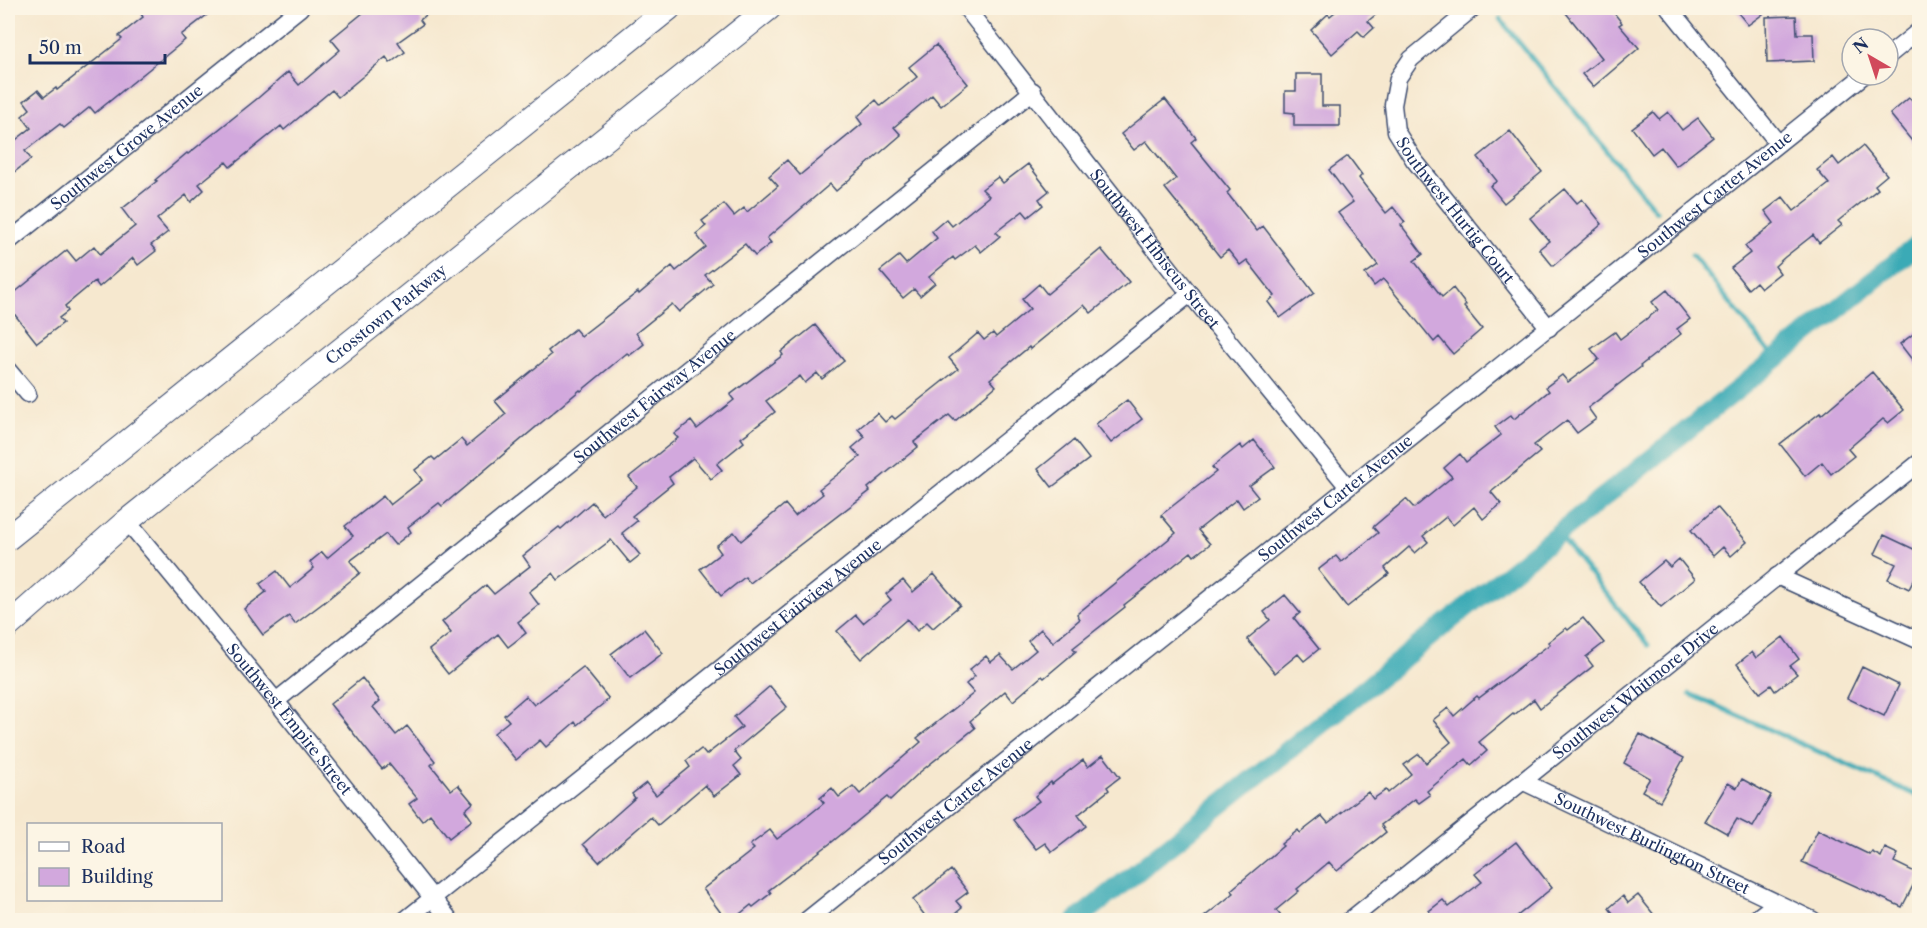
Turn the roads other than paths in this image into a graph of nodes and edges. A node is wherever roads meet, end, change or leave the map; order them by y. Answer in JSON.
{"nodes":[{"id":1,"x":300,"y":8,"type":"edge"},
{"id":2,"x":669,"y":8,"type":"edge"},
{"id":3,"x":769,"y":8,"type":"edge"},
{"id":4,"x":966,"y":8,"type":"edge"},
{"id":5,"x":1473,"y":8,"type":"edge"},
{"id":6,"x":1669,"y":8,"type":"edge"},
{"id":7,"x":1920,"y":30,"type":"edge"},
{"id":8,"x":1900,"y":46,"type":"edge"},
{"id":9,"x":1849,"y":87,"type":"edge"},
{"id":10,"x":1033,"y":91,"type":"junction"},
{"id":11,"x":1778,"y":143,"type":"junction"},
{"id":12,"x":8,"y":242,"type":"edge"},
{"id":13,"x":1190,"y":294,"type":"junction"},
{"id":14,"x":1549,"y":328,"type":"junction"},
{"id":15,"x":8,"y":370,"type":"edge"},
{"id":16,"x":28,"y":394,"type":"dead end"},
{"id":17,"x":1920,"y":462,"type":"edge"},
{"id":18,"x":1348,"y":488,"type":"junction"},
{"id":19,"x":127,"y":520,"type":"junction"},
{"id":20,"x":8,"y":538,"type":"edge"},
{"id":21,"x":1777,"y":576,"type":"junction"},
{"id":22,"x":8,"y":626,"type":"edge"},
{"id":23,"x":1920,"y":641,"type":"edge"},
{"id":24,"x":276,"y":701,"type":"junction"},
{"id":25,"x":1524,"y":782,"type":"junction"},
{"id":26,"x":432,"y":898,"type":"junction"},
{"id":27,"x":1775,"y":903,"type":"junction"},
{"id":28,"x":405,"y":921,"type":"edge"},
{"id":29,"x":450,"y":921,"type":"edge"},
{"id":30,"x":807,"y":921,"type":"edge"},
{"id":31,"x":1350,"y":921,"type":"edge"},
{"id":32,"x":1754,"y":921,"type":"edge"},
{"id":33,"x":1813,"y":921,"type":"edge"}],
"edges":[{"from":1,"to":12,"type":"street","name":"Southwest Grove Avenue"},
{"from":2,"to":20,"type":"main road"},
{"from":3,"to":19,"type":"main road","name":"Crosstown Parkway"},
{"from":4,"to":10,"type":"street","name":"Southwest Hibiscus Street"},
{"from":5,"to":14,"type":"street","name":"Southwest Hurtig Court"},
{"from":6,"to":11,"type":"street"},
{"from":7,"to":8,"type":"street"},
{"from":9,"to":11,"type":"street","name":"Southwest Carter Avenue"},
{"from":10,"to":13,"type":"street","name":"Southwest Hibiscus Street"},
{"from":10,"to":24,"type":"street","name":"Southwest Fairway Avenue"},
{"from":11,"to":14,"type":"street","name":"Southwest Carter Avenue"},
{"from":13,"to":18,"type":"street","name":"Southwest Hibiscus Street"},
{"from":13,"to":26,"type":"street","name":"Southwest Fairview Avenue"},
{"from":14,"to":18,"type":"street","name":"Southwest Carter Avenue"},
{"from":15,"to":16,"type":"street"},
{"from":17,"to":21,"type":"street","name":"Southwest Whitmore Drive"},
{"from":18,"to":30,"type":"street","name":"Southwest Carter Avenue"},
{"from":19,"to":22,"type":"main road","name":"Crosstown Parkway"},
{"from":19,"to":24,"type":"street","name":"Southwest Empire Street"},
{"from":21,"to":23,"type":"street"},
{"from":21,"to":25,"type":"street","name":"Southwest Whitmore Drive"},
{"from":24,"to":26,"type":"street","name":"Southwest Empire Street"},
{"from":25,"to":27,"type":"street","name":"Southwest Burlington Street"},
{"from":25,"to":31,"type":"street","name":"Southwest Whitmore Drive"},
{"from":26,"to":28,"type":"street","name":"Southwest Fairview Avenue"},
{"from":26,"to":29,"type":"street","name":"Southwest Empire Street"},
{"from":27,"to":32,"type":"street"},
{"from":27,"to":33,"type":"street","name":"Southwest Burlington Street"}]}
